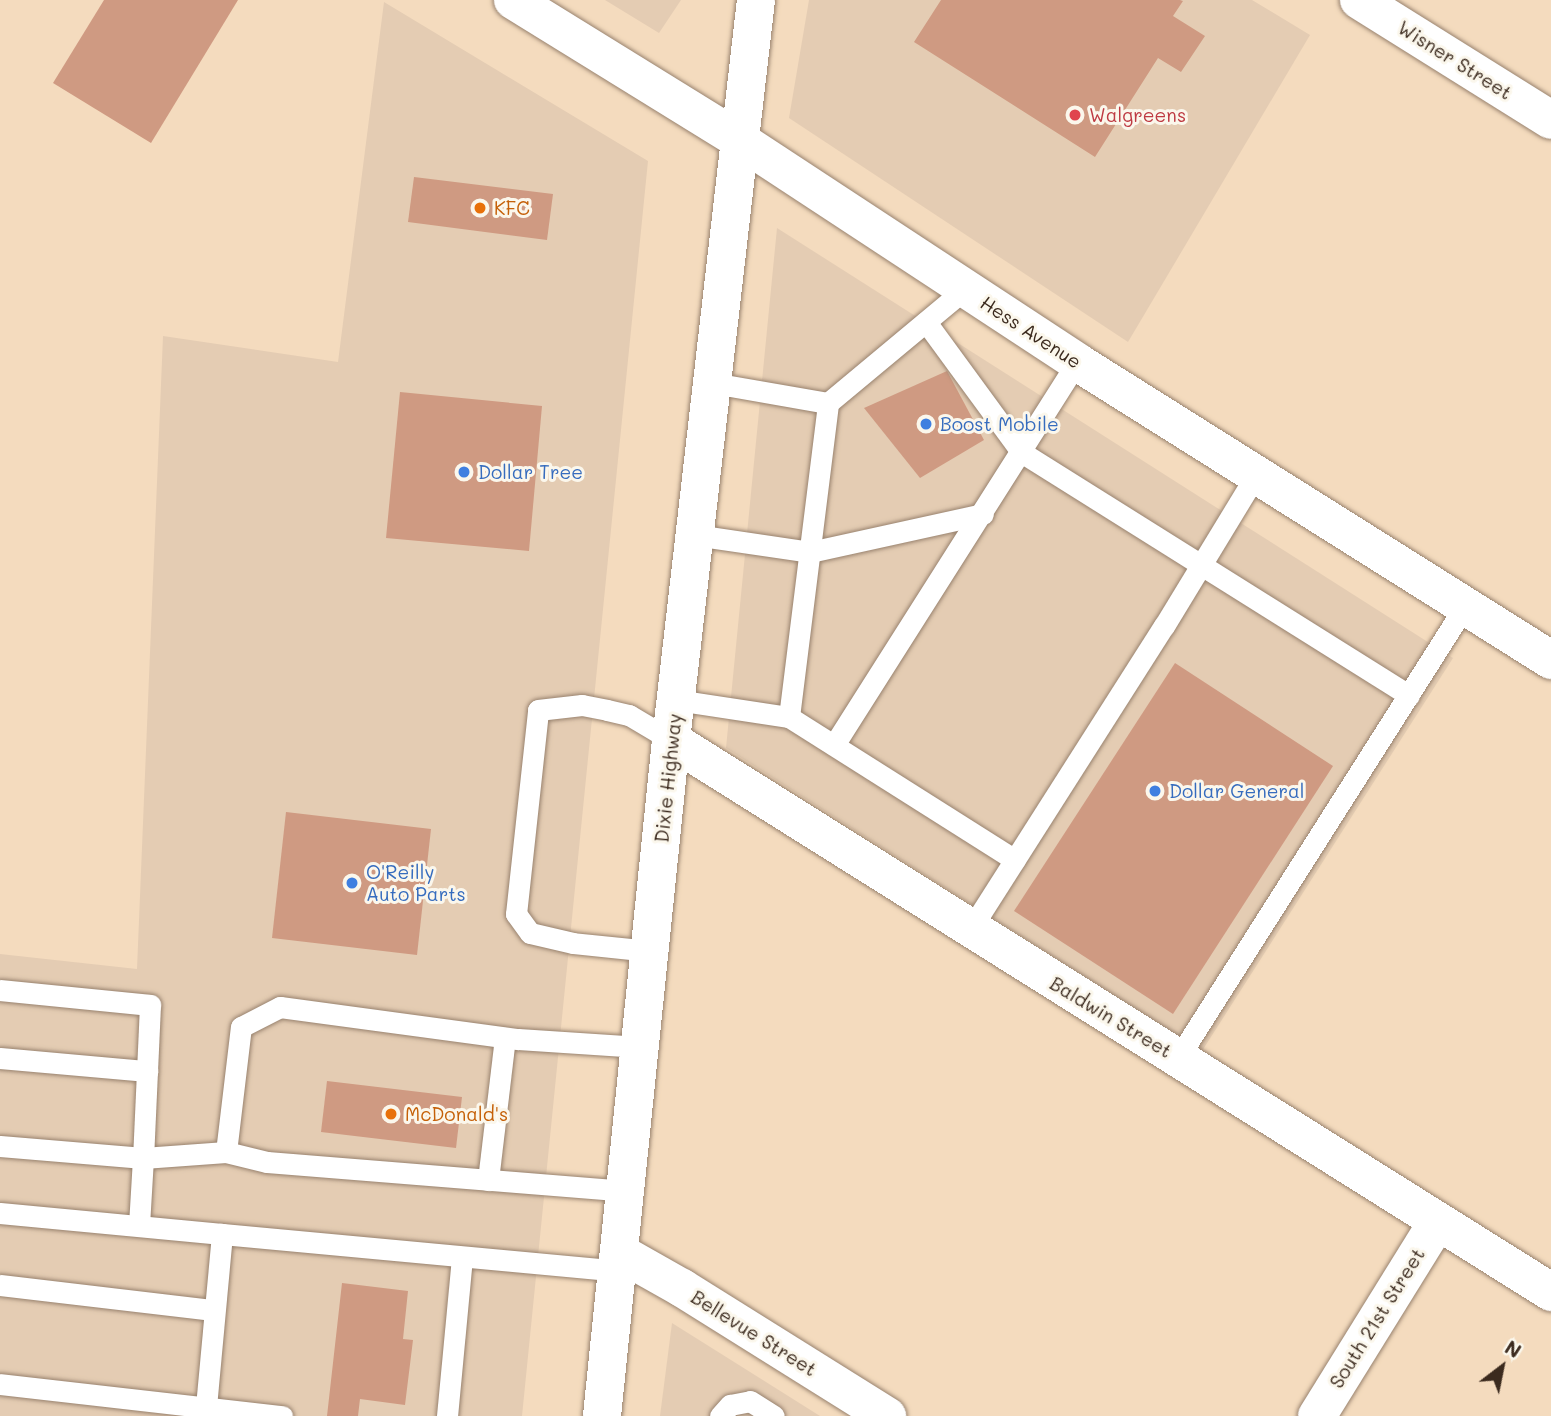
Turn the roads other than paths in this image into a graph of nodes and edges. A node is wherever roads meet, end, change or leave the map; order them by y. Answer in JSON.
{"nodes":[{"id":1,"x":513,"y":0,"type":"edge"},
{"id":2,"x":756,"y":0,"type":"edge"},
{"id":3,"x":1359,"y":0,"type":"edge"},
{"id":4,"x":1551,"y":120,"type":"edge"},
{"id":5,"x":741,"y":141,"type":"junction"},
{"id":6,"x":965,"y":289,"type":"junction"},
{"id":7,"x":926,"y":322,"type":"junction"},
{"id":8,"x":1077,"y":362,"type":"junction"},
{"id":9,"x":713,"y":383,"type":"junction"},
{"id":10,"x":828,"y":403,"type":"junction"},
{"id":11,"x":1021,"y":452,"type":"junction"},
{"id":12,"x":1256,"y":473,"type":"junction"},
{"id":13,"x":983,"y":514,"type":"junction"},
{"id":14,"x":695,"y":535,"type":"junction"},
{"id":15,"x":810,"y":552,"type":"junction"},
{"id":16,"x":1200,"y":566,"type":"junction"},
{"id":17,"x":1465,"y":606,"type":"junction"},
{"id":18,"x":1551,"y":660,"type":"edge"},
{"id":19,"x":1409,"y":695,"type":"junction"},
{"id":20,"x":676,"y":700,"type":"junction"},
{"id":21,"x":789,"y":717,"type":"junction"},
{"id":22,"x":671,"y":740,"type":"junction"},
{"id":23,"x":835,"y":745,"type":"junction"},
{"id":24,"x":1014,"y":860,"type":"junction"},
{"id":25,"x":970,"y":930,"type":"junction"},
{"id":26,"x":650,"y":951,"type":"junction"},
{"id":27,"x":0,"y":990,"type":"edge"},
{"id":28,"x":505,"y":1038,"type":"junction"},
{"id":29,"x":640,"y":1047,"type":"junction"},
{"id":30,"x":0,"y":1058,"type":"edge"},
{"id":31,"x":1178,"y":1058,"type":"junction"},
{"id":32,"x":147,"y":1071,"type":"junction"},
{"id":33,"x":0,"y":1146,"type":"edge"},
{"id":34,"x":226,"y":1152,"type":"junction"},
{"id":35,"x":143,"y":1158,"type":"junction"},
{"id":36,"x":488,"y":1180,"type":"junction"},
{"id":37,"x":626,"y":1191,"type":"junction"},
{"id":38,"x":0,"y":1213,"type":"edge"},
{"id":39,"x":1438,"y":1221,"type":"junction"},
{"id":40,"x":139,"y":1225,"type":"junction"},
{"id":41,"x":222,"y":1234,"type":"junction"},
{"id":42,"x":462,"y":1258,"type":"junction"},
{"id":43,"x":619,"y":1262,"type":"junction"},
{"id":44,"x":0,"y":1285,"type":"edge"},
{"id":45,"x":1551,"y":1292,"type":"edge"},
{"id":46,"x":214,"y":1310,"type":"junction"},
{"id":47,"x":0,"y":1384,"type":"edge"},
{"id":48,"x":206,"y":1412,"type":"edge"},
{"id":49,"x":732,"y":1412,"type":"edge"},
{"id":50,"x":282,"y":1416,"type":"edge"},
{"id":51,"x":447,"y":1416,"type":"edge"},
{"id":52,"x":602,"y":1416,"type":"edge"},
{"id":53,"x":774,"y":1416,"type":"edge"},
{"id":54,"x":887,"y":1416,"type":"edge"},
{"id":55,"x":1317,"y":1416,"type":"edge"}],
"edges":[{"from":1,"to":5,"type":"street","name":"Hess Avenue"},
{"from":2,"to":5,"type":"street","name":"Dixie Highway"},
{"from":3,"to":4,"type":"street","name":"Wisner Street"},
{"from":5,"to":6,"type":"street","name":"Hess Avenue"},
{"from":5,"to":9,"type":"street","name":"Dixie Highway"},
{"from":6,"to":7,"type":"lane"},
{"from":6,"to":8,"type":"street","name":"Hess Avenue"},
{"from":7,"to":10,"type":"lane"},
{"from":7,"to":11,"type":"lane"},
{"from":8,"to":11,"type":"lane"},
{"from":8,"to":12,"type":"street","name":"Hess Avenue"},
{"from":9,"to":10,"type":"lane"},
{"from":9,"to":14,"type":"street","name":"Dixie Highway"},
{"from":10,"to":15,"type":"lane"},
{"from":11,"to":13,"type":"lane"},
{"from":11,"to":16,"type":"lane"},
{"from":12,"to":16,"type":"lane"},
{"from":12,"to":17,"type":"street","name":"Hess Avenue"},
{"from":13,"to":15,"type":"lane"},
{"from":13,"to":23,"type":"lane"},
{"from":14,"to":15,"type":"lane"},
{"from":14,"to":20,"type":"street","name":"Dixie Highway"},
{"from":15,"to":21,"type":"lane"},
{"from":16,"to":19,"type":"lane"},
{"from":16,"to":24,"type":"lane"},
{"from":17,"to":18,"type":"street","name":"Hess Avenue"},
{"from":17,"to":19,"type":"lane"},
{"from":19,"to":31,"type":"lane"},
{"from":20,"to":21,"type":"lane"},
{"from":20,"to":22,"type":"street","name":"Dixie Highway"},
{"from":21,"to":23,"type":"lane"},
{"from":22,"to":25,"type":"street","name":"Baldwin Street"},
{"from":22,"to":26,"type":"street","name":"Dixie Highway"},
{"from":22,"to":26,"type":"lane"},
{"from":23,"to":24,"type":"lane"},
{"from":24,"to":25,"type":"lane"},
{"from":25,"to":31,"type":"street","name":"Baldwin Street"},
{"from":26,"to":29,"type":"street","name":"Dixie Highway"},
{"from":27,"to":32,"type":"lane"},
{"from":28,"to":29,"type":"lane"},
{"from":28,"to":34,"type":"lane"},
{"from":28,"to":36,"type":"lane"},
{"from":29,"to":37,"type":"street","name":"Dixie Highway"},
{"from":30,"to":32,"type":"lane"},
{"from":31,"to":39,"type":"street","name":"Baldwin Street"},
{"from":32,"to":35,"type":"lane"},
{"from":33,"to":35,"type":"lane"},
{"from":34,"to":35,"type":"lane"},
{"from":34,"to":36,"type":"lane"},
{"from":35,"to":40,"type":"lane"},
{"from":36,"to":37,"type":"lane"},
{"from":37,"to":43,"type":"street","name":"Dixie Highway"},
{"from":38,"to":40,"type":"lane"},
{"from":39,"to":45,"type":"street","name":"Baldwin Street"},
{"from":39,"to":55,"type":"street","name":"South 21st Street"},
{"from":40,"to":41,"type":"lane"},
{"from":41,"to":42,"type":"lane"},
{"from":41,"to":46,"type":"lane"},
{"from":42,"to":43,"type":"lane"},
{"from":42,"to":51,"type":"lane"},
{"from":43,"to":52,"type":"street","name":"Dixie Highway"},
{"from":43,"to":54,"type":"street","name":"Bellevue Street"},
{"from":44,"to":46,"type":"lane"},
{"from":46,"to":48,"type":"lane"},
{"from":47,"to":48,"type":"lane"},
{"from":48,"to":50,"type":"lane"},
{"from":49,"to":53,"type":"lane"}]}
